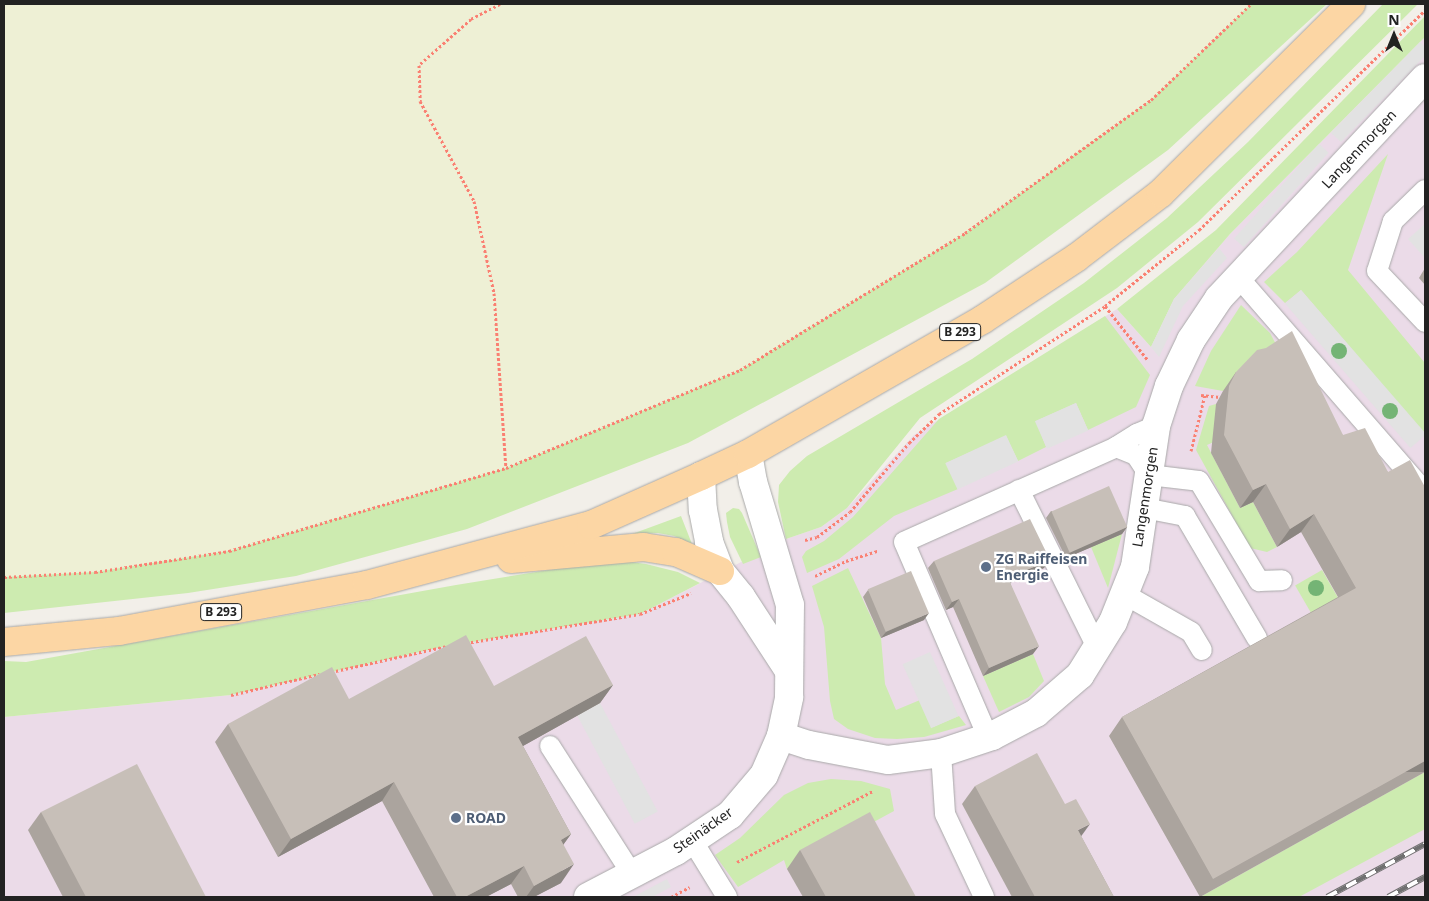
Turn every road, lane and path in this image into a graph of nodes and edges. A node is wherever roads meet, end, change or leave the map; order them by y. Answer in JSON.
{"nodes":[{"id":1,"x":500,"y":4,"type":"edge"},
{"id":2,"x":1251,"y":4,"type":"edge"},
{"id":3,"x":1351,"y":4,"type":"edge"},
{"id":4,"x":1425,"y":10,"type":"edge"},
{"id":5,"x":1425,"y":78,"type":"edge"},
{"id":6,"x":1425,"y":190,"type":"edge"},
{"id":7,"x":1239,"y":278,"type":"junction"},
{"id":8,"x":1105,"y":306,"type":"junction"},
{"id":9,"x":1425,"y":322,"type":"edge"},
{"id":10,"x":1169,"y":386,"type":"junction"},
{"id":11,"x":1205,"y":396,"type":"dead end"},
{"id":12,"x":1156,"y":426,"type":"junction"},
{"id":13,"x":1116,"y":446,"type":"junction"},
{"id":14,"x":748,"y":454,"type":"junction"},
{"id":15,"x":506,"y":468,"type":"junction"},
{"id":16,"x":1149,"y":475,"type":"junction"},
{"id":17,"x":701,"y":476,"type":"junction"},
{"id":18,"x":1184,"y":479,"type":"junction"},
{"id":19,"x":1020,"y":490,"type":"junction"},
{"id":20,"x":1425,"y":492,"type":"edge"},
{"id":21,"x":1144,"y":508,"type":"junction"},
{"id":22,"x":904,"y":542,"type":"junction"},
{"id":23,"x":775,"y":556,"type":"junction"},
{"id":24,"x":435,"y":567,"type":"junction"},
{"id":25,"x":720,"y":571,"type":"junction"},
{"id":26,"x":4,"y":577,"type":"edge"},
{"id":27,"x":814,"y":577,"type":"dead end"},
{"id":28,"x":1282,"y":580,"type":"dead end"},
{"id":29,"x":694,"y":592,"type":"dead end"},
{"id":30,"x":1124,"y":594,"type":"junction"},
{"id":31,"x":1257,"y":638,"type":"dead end"},
{"id":32,"x":4,"y":642,"type":"edge"},
{"id":33,"x":1097,"y":647,"type":"junction"},
{"id":34,"x":1202,"y":650,"type":"dead end"},
{"id":35,"x":788,"y":669,"type":"junction"},
{"id":36,"x":231,"y":695,"type":"dead end"},
{"id":37,"x":781,"y":736,"type":"junction"},
{"id":38,"x":988,"y":737,"type":"junction"},
{"id":39,"x":550,"y":746,"type":"dead end"},
{"id":40,"x":941,"y":753,"type":"junction"},
{"id":41,"x":888,"y":760,"type":"junction"},
{"id":42,"x":692,"y":840,"type":"junction"},
{"id":43,"x":632,"y":874,"type":"junction"},
{"id":44,"x":713,"y":875,"type":"junction"},
{"id":45,"x":588,"y":897,"type":"edge"},
{"id":46,"x":727,"y":897,"type":"edge"},
{"id":47,"x":984,"y":897,"type":"edge"}],
"edges":[{"from":1,"to":15,"type":"path"},
{"from":2,"to":15,"type":"path"},
{"from":3,"to":14,"type":"main road","number":"B 293"},
{"from":4,"to":8,"type":"path"},
{"from":5,"to":7,"type":"street","name":"Langenmorgen"},
{"from":6,"to":9,"type":"lane"},
{"from":7,"to":10,"type":"street","name":"Langenmorgen"},
{"from":7,"to":20,"type":"lane"},
{"from":8,"to":10,"type":"path"},
{"from":8,"to":23,"type":"path"},
{"from":10,"to":12,"type":"street","name":"Langenmorgen"},
{"from":11,"to":18,"type":"path"},
{"from":12,"to":13,"type":"lane"},
{"from":12,"to":16,"type":"street","name":"Langenmorgen"},
{"from":13,"to":16,"type":"lane"},
{"from":13,"to":19,"type":"lane"},
{"from":14,"to":17,"type":"main road","number":"B 293"},
{"from":14,"to":23,"type":"street","name":"Steinäcker"},
{"from":15,"to":26,"type":"path"},
{"from":16,"to":18,"type":"lane"},
{"from":16,"to":21,"type":"street","name":"Langenmorgen"},
{"from":17,"to":24,"type":"main road","number":"B 293"},
{"from":17,"to":25,"type":"street"},
{"from":18,"to":28,"type":"lane"},
{"from":19,"to":22,"type":"lane"},
{"from":19,"to":33,"type":"lane"},
{"from":21,"to":30,"type":"street","name":"Langenmorgen"},
{"from":21,"to":31,"type":"lane"},
{"from":22,"to":27,"type":"path"},
{"from":22,"to":38,"type":"lane"},
{"from":23,"to":35,"type":"street","name":"Steinäcker"},
{"from":24,"to":25,"type":"main road"},
{"from":24,"to":32,"type":"main road","number":"B 293"},
{"from":25,"to":35,"type":"street"},
{"from":29,"to":36,"type":"path"},
{"from":30,"to":33,"type":"street","name":"Langenmorgen"},
{"from":30,"to":34,"type":"lane"},
{"from":33,"to":38,"type":"street","name":"Langenmorgen"},
{"from":35,"to":37,"type":"street","name":"Steinäcker"},
{"from":37,"to":41,"type":"street","name":"Langenmorgen"},
{"from":37,"to":42,"type":"street","name":"Steinäcker"},
{"from":38,"to":40,"type":"street","name":"Langenmorgen"},
{"from":39,"to":43,"type":"lane"},
{"from":40,"to":41,"type":"street","name":"Langenmorgen"},
{"from":40,"to":47,"type":"lane"},
{"from":41,"to":44,"type":"path"},
{"from":42,"to":43,"type":"street","name":"Steinäcker"},
{"from":42,"to":44,"type":"lane"},
{"from":43,"to":45,"type":"street","name":"Steinäcker"},
{"from":44,"to":46,"type":"lane"}]}
